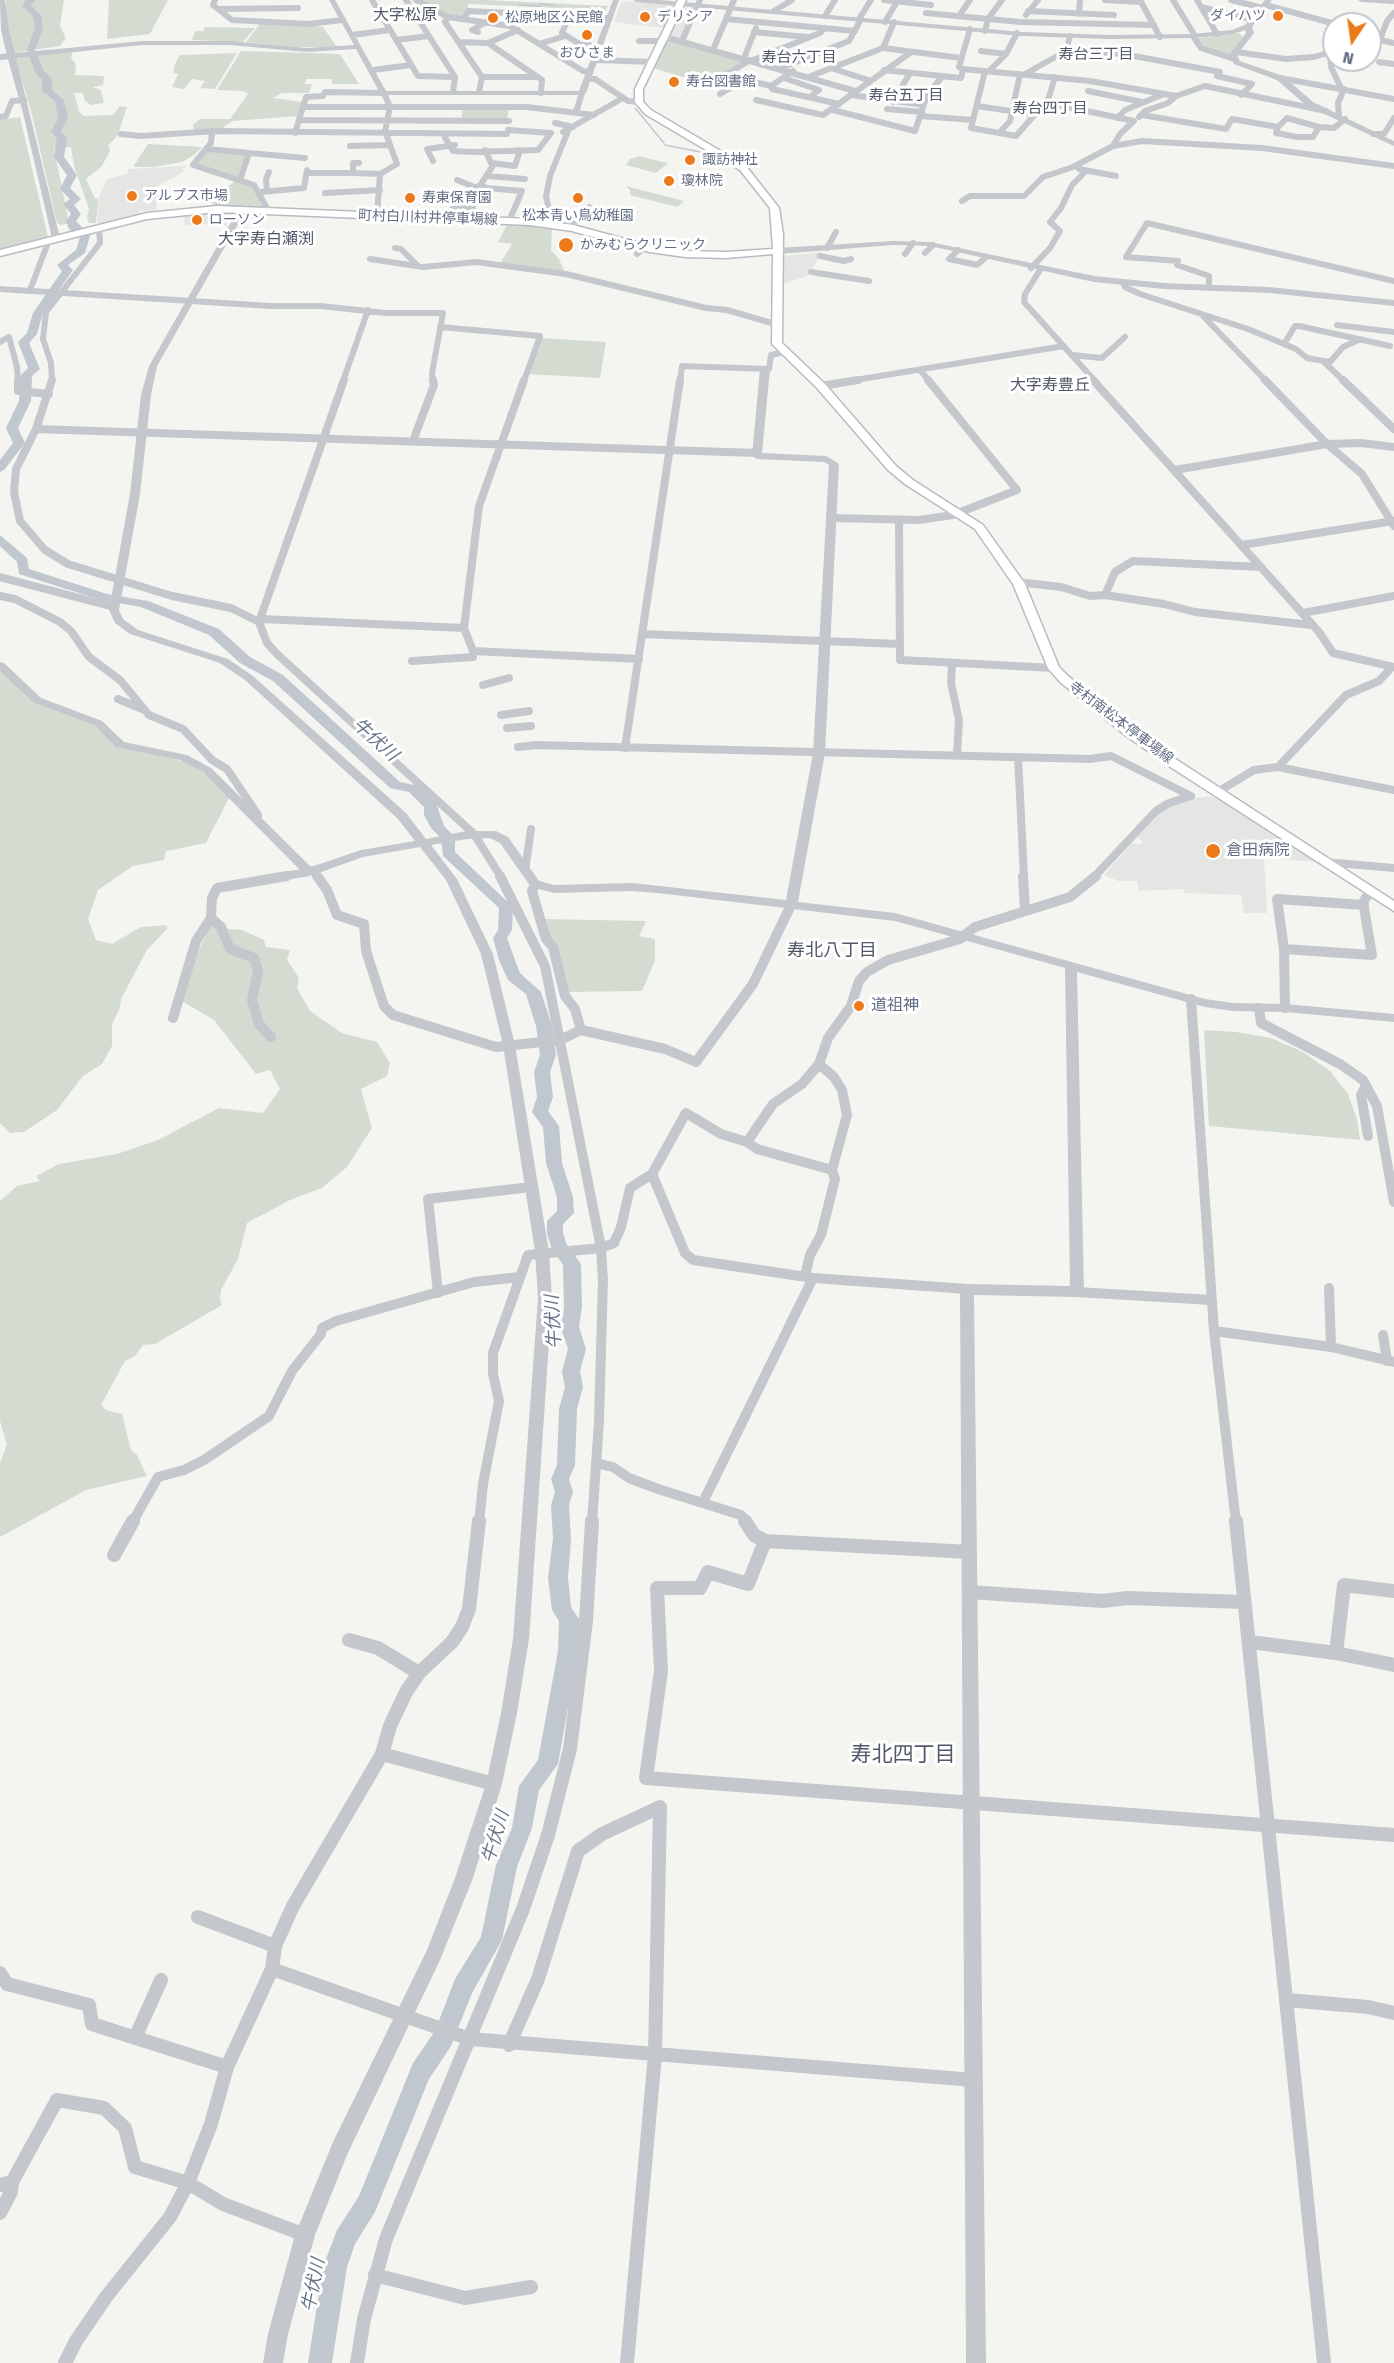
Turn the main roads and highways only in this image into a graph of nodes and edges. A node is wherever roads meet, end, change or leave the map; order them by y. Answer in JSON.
{"nodes":[{"id":1,"x":681,"y":2,"type":"edge"},
{"id":2,"x":778,"y":251,"type":"junction"},
{"id":3,"x":0,"y":253,"type":"edge"},
{"id":4,"x":1394,"y":907,"type":"edge"}],
"edges":[{"from":1,"to":2,"type":"main road"},
{"from":2,"to":3,"type":"main road","name":"町村白川村井停車場線"},
{"from":2,"to":4,"type":"main road","name":"寺村南松本停車場線"}]}
